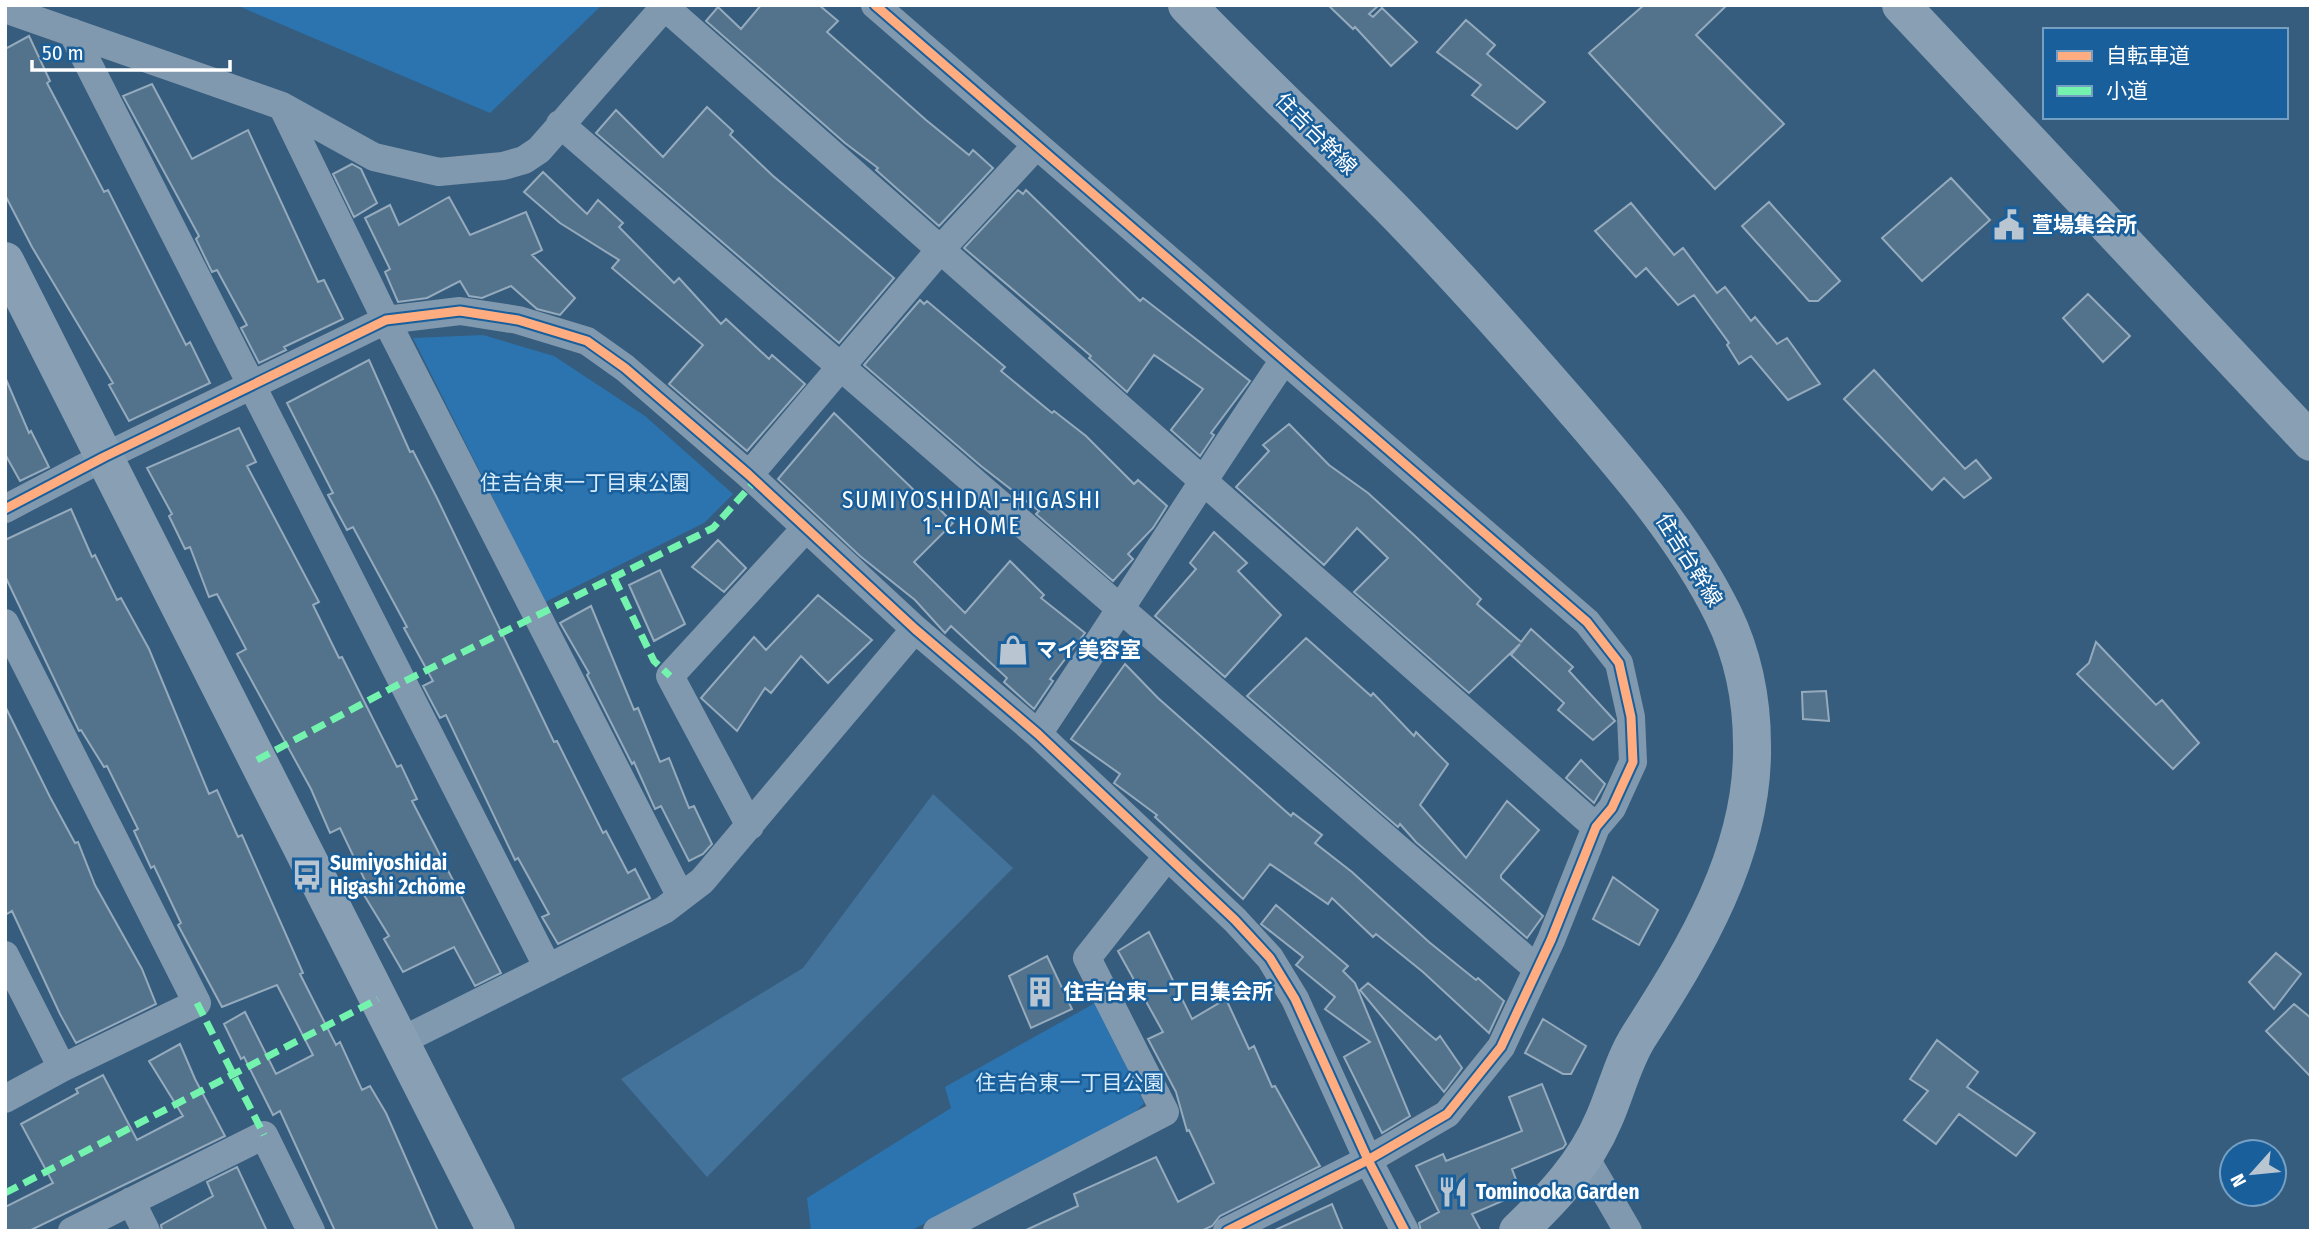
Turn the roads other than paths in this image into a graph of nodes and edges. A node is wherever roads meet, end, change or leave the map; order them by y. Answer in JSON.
{"nodes":[{"id":1,"x":874,"y":5,"type":"edge"},
{"id":2,"x":1187,"y":5,"type":"edge"},
{"id":3,"x":1901,"y":5,"type":"edge"},
{"id":4,"x":665,"y":6,"type":"edge"},
{"id":5,"x":5,"y":9,"type":"edge"},
{"id":6,"x":72,"y":32,"type":"junction"},
{"id":7,"x":282,"y":106,"type":"junction"},
{"id":8,"x":560,"y":124,"type":"junction"},
{"id":9,"x":1035,"y":147,"type":"junction"},
{"id":10,"x":939,"y":250,"type":"junction"},
{"id":11,"x":5,"y":261,"type":"edge"},
{"id":12,"x":386,"y":320,"type":"junction"},
{"id":13,"x":1284,"y":359,"type":"junction"},
{"id":14,"x":840,"y":366,"type":"junction"},
{"id":15,"x":252,"y":385,"type":"junction"},
{"id":16,"x":2311,"y":442,"type":"edge"},
{"id":17,"x":104,"y":457,"type":"junction"},
{"id":18,"x":748,"y":475,"type":"junction"},
{"id":19,"x":1202,"y":479,"type":"junction"},
{"id":20,"x":5,"y":509,"type":"edge"},
{"id":21,"x":806,"y":528,"type":"junction"},
{"id":22,"x":1122,"y":608,"type":"junction"},
{"id":23,"x":5,"y":623,"type":"edge"},
{"id":24,"x":915,"y":629,"type":"junction"},
{"id":25,"x":1038,"y":734,"type":"junction"},
{"id":26,"x":750,"y":826,"type":"junction"},
{"id":27,"x":1596,"y":827,"type":"junction"},
{"id":28,"x":1166,"y":858,"type":"junction"},
{"id":29,"x":681,"y":897,"type":"junction"},
{"id":30,"x":5,"y":955,"type":"edge"},
{"id":31,"x":548,"y":968,"type":"junction"},
{"id":32,"x":1536,"y":968,"type":"junction"},
{"id":33,"x":399,"y":1042,"type":"junction"},
{"id":34,"x":62,"y":1068,"type":"junction"},
{"id":35,"x":5,"y":1099,"type":"edge"},
{"id":36,"x":1585,"y":1157,"type":"junction"},
{"id":37,"x":1368,"y":1160,"type":"junction"},
{"id":38,"x":131,"y":1201,"type":"junction"},
{"id":39,"x":72,"y":1231,"type":"edge"},
{"id":40,"x":146,"y":1231,"type":"edge"},
{"id":41,"x":311,"y":1231,"type":"edge"},
{"id":42,"x":496,"y":1231,"type":"edge"},
{"id":43,"x":937,"y":1231,"type":"edge"},
{"id":44,"x":1227,"y":1231,"type":"edge"},
{"id":45,"x":1405,"y":1231,"type":"edge"},
{"id":46,"x":1518,"y":1231,"type":"edge"},
{"id":47,"x":1628,"y":1231,"type":"edge"}],
"edges":[{"from":1,"to":9,"type":"street"},
{"from":2,"to":36,"type":"street","name":"住吉台幹線"},
{"from":3,"to":16,"type":"street"},
{"from":4,"to":8,"type":"street"},
{"from":4,"to":10,"type":"street"},
{"from":5,"to":6,"type":"street"},
{"from":6,"to":7,"type":"street"},
{"from":6,"to":15,"type":"street"},
{"from":7,"to":8,"type":"street"},
{"from":7,"to":12,"type":"street"},
{"from":8,"to":14,"type":"street"},
{"from":9,"to":10,"type":"street"},
{"from":9,"to":13,"type":"street"},
{"from":10,"to":14,"type":"street"},
{"from":10,"to":19,"type":"street"},
{"from":11,"to":17,"type":"street"},
{"from":12,"to":15,"type":"street"},
{"from":12,"to":18,"type":"street"},
{"from":12,"to":29,"type":"street"},
{"from":13,"to":19,"type":"street"},
{"from":13,"to":27,"type":"street"},
{"from":14,"to":18,"type":"street"},
{"from":14,"to":22,"type":"street"},
{"from":15,"to":17,"type":"street"},
{"from":15,"to":31,"type":"street"},
{"from":17,"to":20,"type":"street"},
{"from":17,"to":33,"type":"street"},
{"from":18,"to":21,"type":"street"},
{"from":19,"to":22,"type":"street"},
{"from":19,"to":27,"type":"street"},
{"from":21,"to":24,"type":"street"},
{"from":21,"to":26,"type":"street"},
{"from":22,"to":25,"type":"street"},
{"from":22,"to":32,"type":"street"},
{"from":23,"to":34,"type":"street"},
{"from":24,"to":25,"type":"street"},
{"from":24,"to":26,"type":"street"},
{"from":25,"to":28,"type":"street"},
{"from":26,"to":29,"type":"street"},
{"from":27,"to":32,"type":"street"},
{"from":28,"to":37,"type":"street"},
{"from":28,"to":43,"type":"street"},
{"from":29,"to":31,"type":"street"},
{"from":30,"to":34,"type":"street"},
{"from":31,"to":33,"type":"street"},
{"from":32,"to":37,"type":"street"},
{"from":33,"to":42,"type":"street"},
{"from":34,"to":35,"type":"street"},
{"from":36,"to":46,"type":"street","name":"住吉台幹線"},
{"from":36,"to":47,"type":"street"},
{"from":37,"to":44,"type":"street"},
{"from":37,"to":45,"type":"street"},
{"from":38,"to":39,"type":"street"},
{"from":38,"to":40,"type":"street"},
{"from":38,"to":41,"type":"street"}]}
